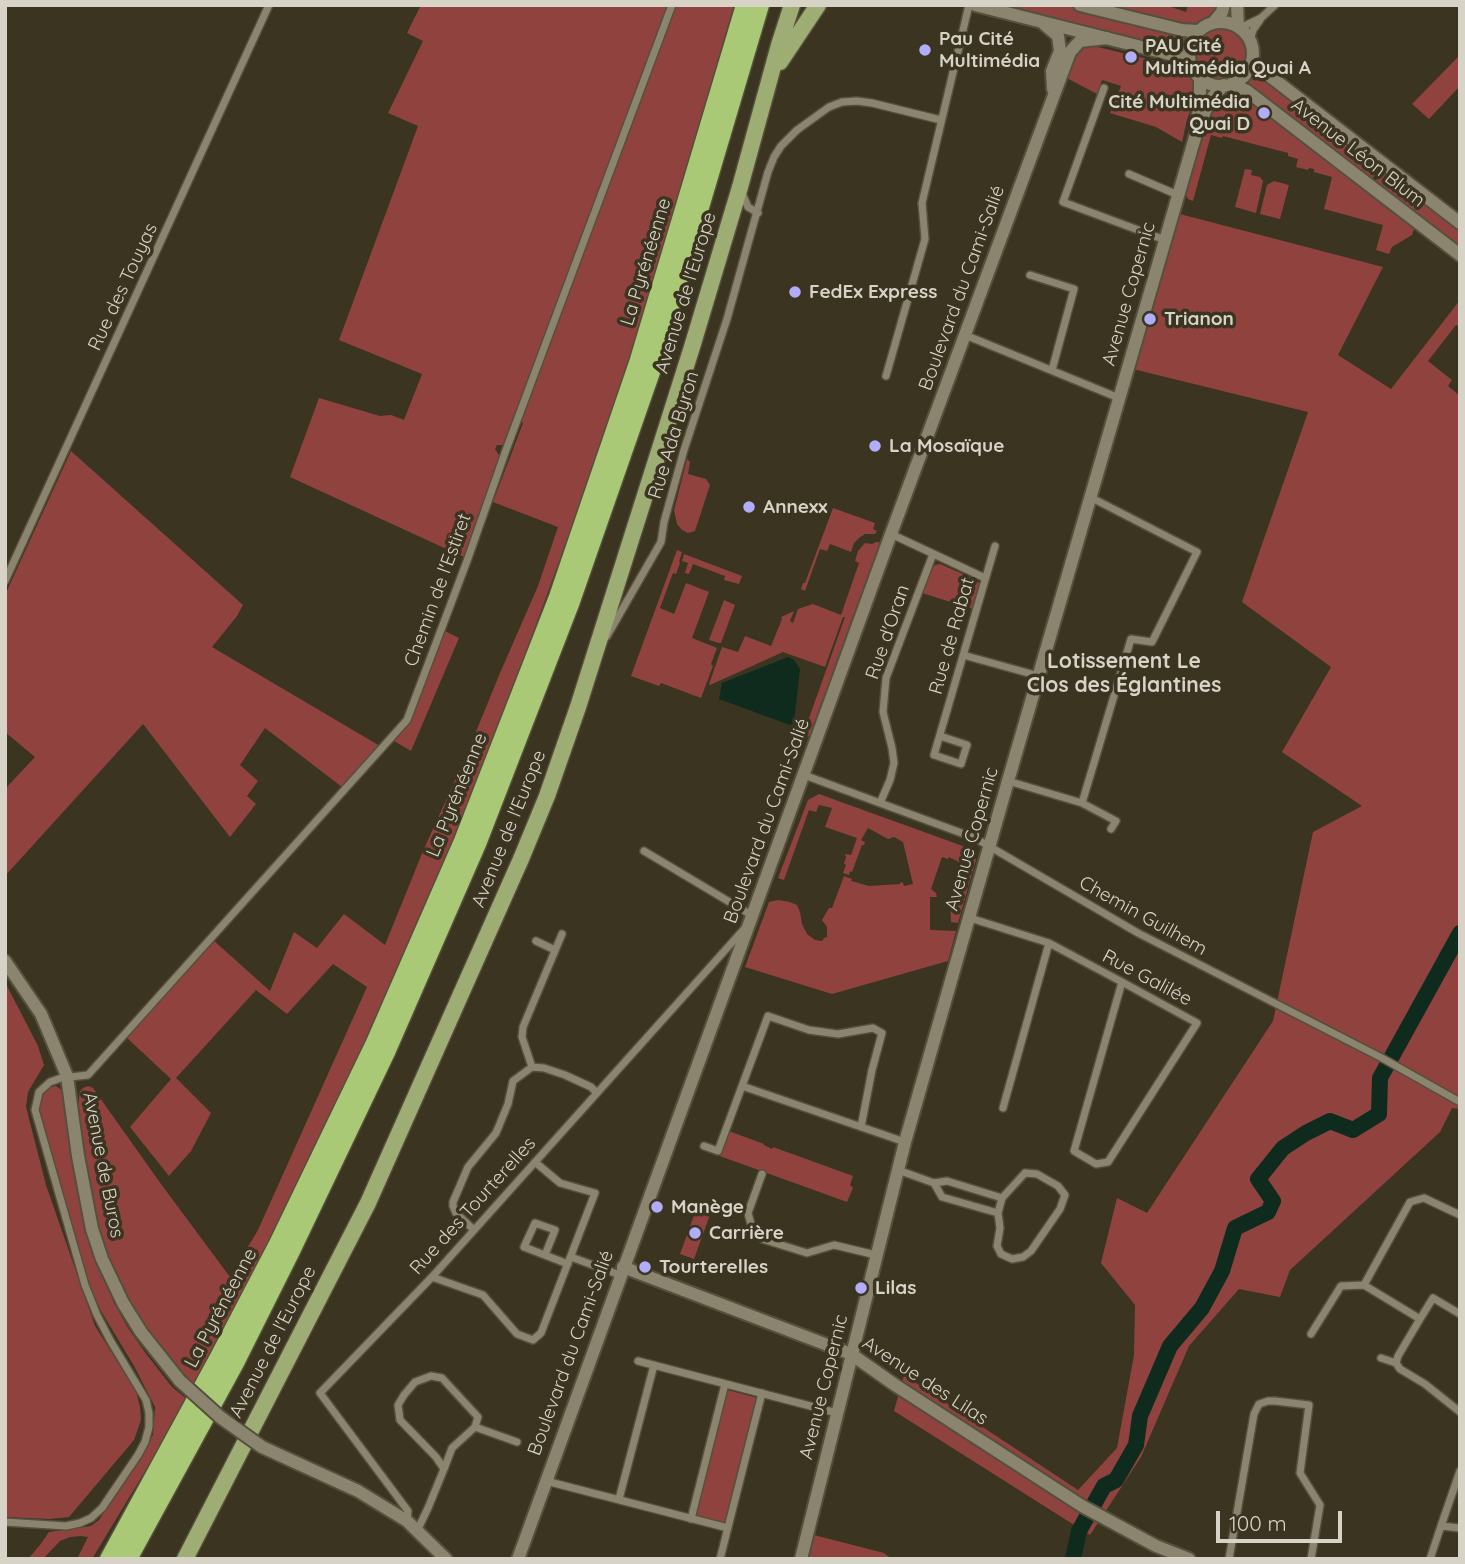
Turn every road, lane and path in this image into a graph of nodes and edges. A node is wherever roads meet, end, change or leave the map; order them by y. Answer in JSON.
{"nodes":[{"id":1,"x":269,"y":5,"type":"edge"},
{"id":2,"x":671,"y":5,"type":"edge"},
{"id":3,"x":745,"y":5,"type":"edge"},
{"id":4,"x":760,"y":5,"type":"edge"},
{"id":5,"x":792,"y":5,"type":"edge"},
{"id":6,"x":818,"y":5,"type":"edge"},
{"id":7,"x":970,"y":5,"type":"edge"},
{"id":8,"x":975,"y":5,"type":"edge"},
{"id":9,"x":1080,"y":5,"type":"edge"},
{"id":10,"x":1224,"y":5,"type":"edge"},
{"id":11,"x":1237,"y":5,"type":"edge"},
{"id":12,"x":1275,"y":5,"type":"edge"},
{"id":13,"x":1109,"y":9,"type":"edge"},
{"id":14,"x":1261,"y":18,"type":"junction"},
{"id":15,"x":1041,"y":22,"type":"junction"},
{"id":16,"x":1213,"y":23,"type":"junction"},
{"id":17,"x":1239,"y":27,"type":"junction"},
{"id":18,"x":1198,"y":31,"type":"junction"},
{"id":19,"x":1107,"y":38,"type":"junction"},
{"id":20,"x":1250,"y":41,"type":"junction"},
{"id":21,"x":1189,"y":59,"type":"junction"},
{"id":22,"x":1252,"y":60,"type":"junction"},
{"id":23,"x":772,"y":76,"type":"junction"},
{"id":24,"x":1200,"y":78,"type":"junction"},
{"id":25,"x":1227,"y":85,"type":"junction"},
{"id":26,"x":1104,"y":88,"type":"dead end"},
{"id":27,"x":1053,"y":97,"type":"junction"},
{"id":28,"x":941,"y":120,"type":"junction"},
{"id":29,"x":1196,"y":134,"type":"junction"},
{"id":30,"x":1129,"y":174,"type":"dead end"},
{"id":31,"x":740,"y":187,"type":"junction"},
{"id":32,"x":1178,"y":195,"type":"junction"},
{"id":33,"x":758,"y":213,"type":"junction"},
{"id":34,"x":1460,"y":223,"type":"edge"},
{"id":35,"x":1165,"y":240,"type":"junction"},
{"id":36,"x":1460,"y":255,"type":"edge"},
{"id":37,"x":1030,"y":275,"type":"dead end"},
{"id":38,"x":965,"y":335,"type":"junction"},
{"id":39,"x":1052,"y":370,"type":"junction"},
{"id":40,"x":886,"y":376,"type":"dead end"},
{"id":41,"x":1119,"y":398,"type":"junction"},
{"id":42,"x":1090,"y":497,"type":"junction"},
{"id":43,"x":891,"y":534,"type":"junction"},
{"id":44,"x":995,"y":546,"type":"dead end"},
{"id":45,"x":933,"y":554,"type":"junction"},
{"id":46,"x":985,"y":578,"type":"junction"},
{"id":47,"x":5,"y":581,"type":"edge"},
{"id":48,"x":595,"y":654,"type":"junction"},
{"id":49,"x":963,"y":655,"type":"junction"},
{"id":50,"x":1039,"y":676,"type":"junction"},
{"id":51,"x":940,"y":736,"type":"junction"},
{"id":52,"x":804,"y":775,"type":"junction"},
{"id":53,"x":1008,"y":781,"type":"junction"},
{"id":54,"x":880,"y":803,"type":"junction"},
{"id":55,"x":1082,"y":803,"type":"junction"},
{"id":56,"x":1111,"y":830,"type":"dead end"},
{"id":57,"x":990,"y":847,"type":"junction"},
{"id":58,"x":644,"y":851,"type":"dead end"},
{"id":59,"x":752,"y":918,"type":"junction"},
{"id":60,"x":970,"y":918,"type":"junction"},
{"id":61,"x":562,"y":934,"type":"dead end"},
{"id":62,"x":536,"y":941,"type":"dead end"},
{"id":63,"x":1049,"y":943,"type":"junction"},
{"id":64,"x":555,"y":950,"type":"junction"},
{"id":65,"x":5,"y":961,"type":"edge"},
{"id":66,"x":1122,"y":982,"type":"junction"},
{"id":67,"x":532,"y":1067,"type":"junction"},
{"id":68,"x":67,"y":1076,"type":"junction"},
{"id":69,"x":743,"y":1086,"type":"junction"},
{"id":70,"x":596,"y":1092,"type":"junction"},
{"id":71,"x":1460,"y":1102,"type":"edge"},
{"id":72,"x":1003,"y":1108,"type":"dead end"},
{"id":73,"x":860,"y":1127,"type":"junction"},
{"id":74,"x":905,"y":1142,"type":"junction"},
{"id":75,"x":704,"y":1146,"type":"dead end"},
{"id":76,"x":535,"y":1162,"type":"junction"},
{"id":77,"x":898,"y":1170,"type":"junction"},
{"id":78,"x":762,"y":1174,"type":"dead end"},
{"id":79,"x":934,"y":1184,"type":"junction"},
{"id":80,"x":1002,"y":1198,"type":"junction"},
{"id":81,"x":998,"y":1213,"type":"junction"},
{"id":82,"x":1460,"y":1215,"type":"edge"},
{"id":83,"x":474,"y":1230,"type":"junction"},
{"id":84,"x":545,"y":1255,"type":"junction"},
{"id":85,"x":876,"y":1255,"type":"junction"},
{"id":86,"x":570,"y":1260,"type":"junction"},
{"id":87,"x":622,"y":1271,"type":"junction"},
{"id":88,"x":432,"y":1277,"type":"junction"},
{"id":89,"x":1364,"y":1285,"type":"junction"},
{"id":90,"x":1460,"y":1314,"type":"edge"},
{"id":91,"x":1420,"y":1319,"type":"junction"},
{"id":92,"x":1311,"y":1334,"type":"dead end"},
{"id":93,"x":851,"y":1354,"type":"junction"},
{"id":94,"x":1381,"y":1358,"type":"dead end"},
{"id":95,"x":638,"y":1361,"type":"dead end"},
{"id":96,"x":1396,"y":1363,"type":"junction"},
{"id":97,"x":654,"y":1365,"type":"junction"},
{"id":98,"x":725,"y":1384,"type":"junction"},
{"id":99,"x":762,"y":1393,"type":"junction"},
{"id":100,"x":1460,"y":1412,"type":"edge"},
{"id":101,"x":837,"y":1413,"type":"junction"},
{"id":102,"x":475,"y":1427,"type":"junction"},
{"id":103,"x":517,"y":1442,"type":"dead end"},
{"id":104,"x":449,"y":1456,"type":"junction"},
{"id":105,"x":436,"y":1457,"type":"junction"},
{"id":106,"x":444,"y":1469,"type":"junction"},
{"id":107,"x":1460,"y":1471,"type":"edge"},
{"id":108,"x":545,"y":1481,"type":"junction"},
{"id":109,"x":619,"y":1499,"type":"junction"},
{"id":110,"x":140,"y":1504,"type":"junction"},
{"id":111,"x":691,"y":1519,"type":"junction"},
{"id":112,"x":5,"y":1522,"type":"edge"},
{"id":113,"x":413,"y":1525,"type":"junction"},
{"id":114,"x":1441,"y":1526,"type":"junction"},
{"id":115,"x":728,"y":1528,"type":"junction"},
{"id":116,"x":1460,"y":1528,"type":"edge"},
{"id":117,"x":98,"y":1559,"type":"edge"},
{"id":118,"x":110,"y":1559,"type":"edge"},
{"id":119,"x":128,"y":1559,"type":"edge"},
{"id":120,"x":185,"y":1559,"type":"edge"},
{"id":121,"x":446,"y":1559,"type":"edge"},
{"id":122,"x":518,"y":1559,"type":"edge"},
{"id":123,"x":720,"y":1559,"type":"edge"},
{"id":124,"x":801,"y":1559,"type":"edge"},
{"id":125,"x":1189,"y":1559,"type":"edge"},
{"id":126,"x":1229,"y":1559,"type":"edge"},
{"id":127,"x":1311,"y":1559,"type":"edge"},
{"id":128,"x":1430,"y":1559,"type":"edge"}],
"edges":[{"from":1,"to":47,"type":"street","name":"Rue des Touyas"},
{"from":2,"to":68,"type":"street","name":"Chemin de l'Estiret"},
{"from":3,"to":110,"type":"highway","name":"La Pyrénéenne"},
{"from":4,"to":119,"type":"highway","name":"La Pyrénéenne"},
{"from":5,"to":23,"type":"main road","name":"Avenue de l'Europe"},
{"from":6,"to":23,"type":"main road","name":"Avenue de l'Europe"},
{"from":7,"to":28,"type":"street"},
{"from":8,"to":15,"type":"street"},
{"from":9,"to":13,"type":"street"},
{"from":10,"to":16,"type":"street"},
{"from":11,"to":17,"type":"street"},
{"from":12,"to":14,"type":"street"},
{"from":13,"to":18,"type":"street"},
{"from":14,"to":17,"type":"street"},
{"from":14,"to":20,"type":"street"},
{"from":15,"to":19,"type":"street"},
{"from":15,"to":27,"type":"street","name":"Boulevard du Cami-Salié"},
{"from":16,"to":17,"type":"street"},
{"from":16,"to":18,"type":"street"},
{"from":17,"to":20,"type":"street"},
{"from":18,"to":21,"type":"street"},
{"from":19,"to":21,"type":"street"},
{"from":19,"to":27,"type":"street","name":"Boulevard du Cami-Salié"},
{"from":20,"to":22,"type":"street"},
{"from":21,"to":24,"type":"street"},
{"from":22,"to":25,"type":"street"},
{"from":22,"to":34,"type":"street","name":"Avenue Léon Blum"},
{"from":23,"to":31,"type":"main road","name":"Avenue de l'Europe"},
{"from":24,"to":25,"type":"street"},
{"from":24,"to":29,"type":"street","name":"Avenue Copernic"},
{"from":25,"to":29,"type":"street","name":"Avenue Copernic"},
{"from":25,"to":36,"type":"street","name":"Avenue Léon Blum"},
{"from":26,"to":35,"type":"street"},
{"from":27,"to":38,"type":"street","name":"Boulevard du Cami-Salié"},
{"from":28,"to":33,"type":"street","name":"Rue Ada Byron"},
{"from":28,"to":40,"type":"street"},
{"from":29,"to":32,"type":"street","name":"Avenue Copernic"},
{"from":30,"to":32,"type":"street"},
{"from":31,"to":33,"type":"street"},
{"from":31,"to":48,"type":"main road","name":"Avenue de l'Europe"},
{"from":32,"to":35,"type":"street","name":"Avenue Copernic"},
{"from":33,"to":48,"type":"street","name":"Rue Ada Byron"},
{"from":35,"to":41,"type":"street","name":"Avenue Copernic"},
{"from":37,"to":39,"type":"street"},
{"from":38,"to":39,"type":"street"},
{"from":38,"to":43,"type":"street","name":"Boulevard du Cami-Salié"},
{"from":39,"to":41,"type":"street"},
{"from":41,"to":42,"type":"street","name":"Avenue Copernic"},
{"from":42,"to":50,"type":"street","name":"Avenue Copernic"},
{"from":42,"to":55,"type":"street"},
{"from":43,"to":45,"type":"street"},
{"from":43,"to":52,"type":"street","name":"Boulevard du Cami-Salié"},
{"from":44,"to":46,"type":"street","name":"Rue de Rabat"},
{"from":45,"to":46,"type":"street"},
{"from":45,"to":54,"type":"street","name":"Rue d'Oran"},
{"from":46,"to":49,"type":"street","name":"Rue de Rabat"},
{"from":48,"to":120,"type":"main road","name":"Avenue de l'Europe"},
{"from":49,"to":50,"type":"street"},
{"from":49,"to":51,"type":"street","name":"Rue de Rabat"},
{"from":50,"to":53,"type":"street","name":"Avenue Copernic"},
{"from":51,"to":51,"type":"street"},
{"from":52,"to":54,"type":"street","name":"Chemin Guilhem"},
{"from":52,"to":59,"type":"street","name":"Boulevard du Cami-Salié"},
{"from":53,"to":55,"type":"street"},
{"from":53,"to":57,"type":"street","name":"Avenue Copernic"},
{"from":54,"to":57,"type":"street","name":"Chemin Guilhem"},
{"from":55,"to":56,"type":"street"},
{"from":57,"to":60,"type":"street","name":"Avenue Copernic"},
{"from":57,"to":71,"type":"street","name":"Chemin Guilhem"},
{"from":58,"to":59,"type":"street"},
{"from":59,"to":70,"type":"street","name":"Rue des Tourterelles"},
{"from":59,"to":87,"type":"street","name":"Boulevard du Cami-Salié"},
{"from":60,"to":63,"type":"street","name":"Rue Galilée"},
{"from":60,"to":74,"type":"street","name":"Avenue Copernic"},
{"from":61,"to":64,"type":"street"},
{"from":62,"to":64,"type":"street"},
{"from":63,"to":66,"type":"street","name":"Rue Galilée"},
{"from":63,"to":72,"type":"street"},
{"from":64,"to":67,"type":"street"},
{"from":65,"to":68,"type":"street","name":"Avenue de Buros"},
{"from":66,"to":66,"type":"street","name":"Rue Galilée"},
{"from":67,"to":70,"type":"street"},
{"from":67,"to":83,"type":"street"},
{"from":68,"to":112,"type":"street","name":"Chemin de l'Estiret"},
{"from":68,"to":113,"type":"street","name":"Avenue de Buros","bridge":true},
{"from":69,"to":73,"type":"street"},
{"from":69,"to":73,"type":"street"},
{"from":69,"to":75,"type":"street"},
{"from":70,"to":76,"type":"street","name":"Rue des Tourterelles"},
{"from":73,"to":74,"type":"street"},
{"from":74,"to":77,"type":"street","name":"Avenue Copernic"},
{"from":76,"to":83,"type":"street","name":"Rue des Tourterelles"},
{"from":76,"to":86,"type":"street"},
{"from":77,"to":79,"type":"street"},
{"from":77,"to":85,"type":"street","name":"Avenue Copernic"},
{"from":78,"to":85,"type":"street"},
{"from":79,"to":80,"type":"street"},
{"from":79,"to":81,"type":"street"},
{"from":80,"to":81,"type":"street"},
{"from":80,"to":81,"type":"street"},
{"from":82,"to":89,"type":"street"},
{"from":83,"to":88,"type":"street","name":"Rue des Tourterelles"},
{"from":84,"to":84,"type":"street"},
{"from":84,"to":86,"type":"street"},
{"from":85,"to":93,"type":"street","name":"Avenue Copernic"},
{"from":86,"to":87,"type":"street"},
{"from":86,"to":88,"type":"street"},
{"from":87,"to":93,"type":"street","name":"Avenue des Lilas"},
{"from":87,"to":108,"type":"street","name":"Boulevard du Cami-Salié"},
{"from":88,"to":113,"type":"street","name":"Rue des Tourterelles"},
{"from":89,"to":91,"type":"street"},
{"from":89,"to":92,"type":"street"},
{"from":90,"to":91,"type":"street"},
{"from":91,"to":96,"type":"street"},
{"from":93,"to":101,"type":"street","name":"Avenue Copernic"},
{"from":93,"to":125,"type":"street","name":"Avenue des Lilas"},
{"from":94,"to":96,"type":"street"},
{"from":95,"to":97,"type":"street"},
{"from":96,"to":100,"type":"street"},
{"from":97,"to":98,"type":"street"},
{"from":97,"to":109,"type":"street"},
{"from":98,"to":99,"type":"street"},
{"from":98,"to":111,"type":"street"},
{"from":99,"to":101,"type":"street"},
{"from":99,"to":115,"type":"street"},
{"from":101,"to":124,"type":"street","name":"Avenue Copernic"},
{"from":102,"to":103,"type":"street"},
{"from":102,"to":104,"type":"street"},
{"from":102,"to":105,"type":"street"},
{"from":104,"to":105,"type":"street"},
{"from":104,"to":106,"type":"street"},
{"from":105,"to":106,"type":"street"},
{"from":106,"to":113,"type":"street"},
{"from":107,"to":114,"type":"street"},
{"from":108,"to":109,"type":"street"},
{"from":108,"to":122,"type":"street","name":"Boulevard du Cami-Salié"},
{"from":109,"to":111,"type":"street"},
{"from":110,"to":117,"type":"highway"},
{"from":110,"to":118,"type":"highway","name":"La Pyrénéenne"},
{"from":111,"to":115,"type":"street"},
{"from":113,"to":121,"type":"street","name":"Avenue de Buros"},
{"from":114,"to":116,"type":"street"},
{"from":114,"to":128,"type":"street"},
{"from":115,"to":123,"type":"street"},
{"from":126,"to":127,"type":"street"}]}
